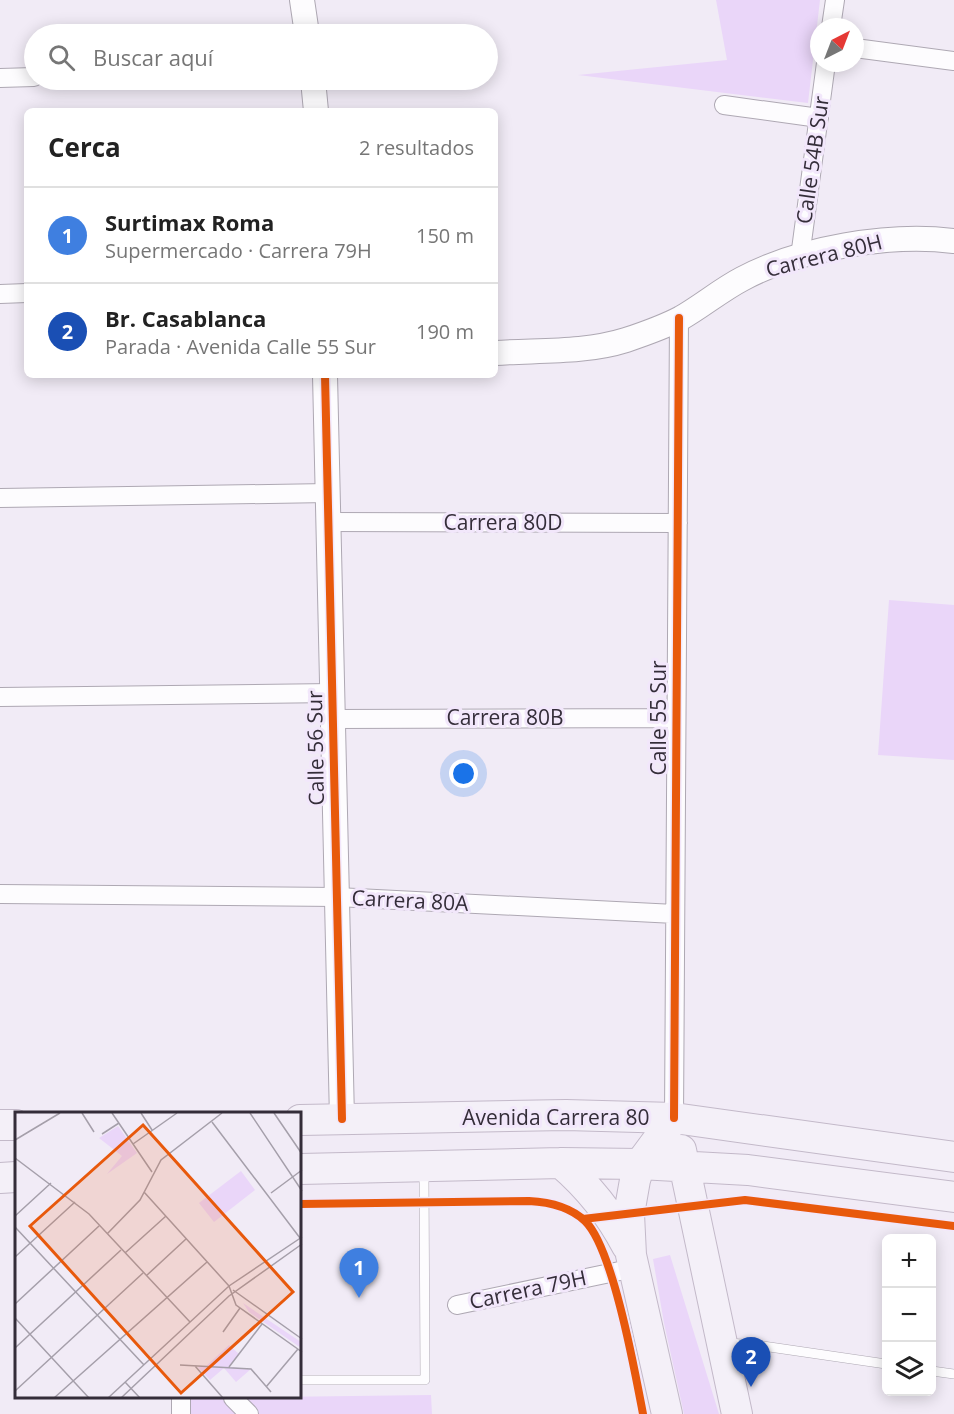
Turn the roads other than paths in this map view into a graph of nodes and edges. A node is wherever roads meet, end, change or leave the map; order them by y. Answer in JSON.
{"nodes":[{"id":1,"x":302,"y":0,"type":"edge"},
{"id":2,"x":835,"y":0,"type":"edge"},
{"id":3,"x":832,"y":18,"type":"edge"},
{"id":4,"x":306,"y":24,"type":"edge"},
{"id":5,"x":864,"y":49,"type":"edge"},
{"id":6,"x":954,"y":61,"type":"edge"},
{"id":7,"x":825,"y":72,"type":"edge"},
{"id":8,"x":24,"y":77,"type":"edge"},
{"id":9,"x":0,"y":78,"type":"edge"},
{"id":10,"x":314,"y":90,"type":"edge"},
{"id":11,"x":724,"y":105,"type":"dead end"},
{"id":12,"x":316,"y":108,"type":"edge"},
{"id":13,"x":819,"y":118,"type":"junction"},
{"id":14,"x":954,"y":241,"type":"edge"},
{"id":15,"x":800,"y":257,"type":"junction"},
{"id":16,"x":24,"y":293,"type":"edge"},
{"id":17,"x":0,"y":294,"type":"edge"},
{"id":18,"x":679,"y":318,"type":"junction"},
{"id":19,"x":498,"y":352,"type":"edge"},
{"id":20,"x":326,"y":378,"type":"edge"},
{"id":21,"x":328,"y":493,"type":"junction"},
{"id":22,"x":0,"y":498,"type":"edge"},
{"id":23,"x":328,"y":522,"type":"junction"},
{"id":24,"x":678,"y":523,"type":"junction"},
{"id":25,"x":333,"y":693,"type":"junction"},
{"id":26,"x":0,"y":697,"type":"edge"},
{"id":27,"x":676,"y":718,"type":"junction"},
{"id":28,"x":333,"y":719,"type":"junction"},
{"id":29,"x":0,"y":894,"type":"edge"},
{"id":30,"x":337,"y":897,"type":"junction"},
{"id":31,"x":675,"y":914,"type":"junction"},
{"id":32,"x":674,"y":1118,"type":"junction"},
{"id":33,"x":342,"y":1119,"type":"junction"},
{"id":34,"x":302,"y":1120,"type":"edge"},
{"id":35,"x":954,"y":1157,"type":"edge"},
{"id":36,"x":561,"y":1163,"type":"junction"},
{"id":37,"x":640,"y":1164,"type":"junction"},
{"id":38,"x":424,"y":1166,"type":"junction"},
{"id":39,"x":685,"y":1167,"type":"junction"},
{"id":40,"x":302,"y":1169,"type":"edge"},
{"id":41,"x":15,"y":1177,"type":"edge"},
{"id":42,"x":0,"y":1178,"type":"edge"},
{"id":43,"x":954,"y":1197,"type":"edge"},
{"id":44,"x":633,"y":1261,"type":"junction"},
{"id":45,"x":458,"y":1305,"type":"dead end"},
{"id":46,"x":722,"y":1343,"type":"junction"},
{"id":47,"x":882,"y":1363,"type":"edge"},
{"id":48,"x":936,"y":1372,"type":"edge"},
{"id":49,"x":954,"y":1374,"type":"edge"},
{"id":50,"x":302,"y":1380,"type":"edge"},
{"id":51,"x":233,"y":1399,"type":"edge"},
{"id":52,"x":249,"y":1414,"type":"edge"},
{"id":53,"x":667,"y":1414,"type":"edge"},
{"id":54,"x":737,"y":1414,"type":"edge"}],
"edges":[{"from":1,"to":4,"type":"street"},
{"from":2,"to":3,"type":"street"},
{"from":5,"to":6,"type":"street"},
{"from":7,"to":13,"type":"street","name":"Calle 54B Sur"},
{"from":8,"to":9,"type":"street"},
{"from":10,"to":12,"type":"street"},
{"from":11,"to":13,"type":"street"},
{"from":13,"to":15,"type":"street","name":"Calle 54B Sur"},
{"from":14,"to":15,"type":"street","name":"Carrera 80H"},
{"from":15,"to":18,"type":"street","name":"Carrera 80H"},
{"from":16,"to":17,"type":"street"},
{"from":18,"to":19,"type":"street","name":"Carrera 80H"},
{"from":18,"to":24,"type":"street","name":"Calle 55 Sur"},
{"from":20,"to":21,"type":"street","name":"Calle 56 Sur"},
{"from":21,"to":22,"type":"street"},
{"from":21,"to":23,"type":"street","name":"Calle 56 Sur"},
{"from":23,"to":24,"type":"street","name":"Carrera 80D"},
{"from":23,"to":25,"type":"street","name":"Calle 56 Sur"},
{"from":24,"to":27,"type":"street","name":"Calle 55 Sur"},
{"from":25,"to":26,"type":"street"},
{"from":25,"to":28,"type":"street","name":"Calle 56 Sur"},
{"from":27,"to":28,"type":"street","name":"Carrera 80B"},
{"from":27,"to":31,"type":"street","name":"Calle 55 Sur"},
{"from":28,"to":30,"type":"street","name":"Calle 56 Sur"},
{"from":29,"to":30,"type":"street","name":"Carrera 80A"},
{"from":30,"to":31,"type":"street","name":"Carrera 80A"},
{"from":30,"to":33,"type":"street","name":"Calle 56 Sur"},
{"from":31,"to":32,"type":"street","name":"Calle 55 Sur"},
{"from":32,"to":33,"type":"main road","name":"Avenida Carrera 80"},
{"from":32,"to":35,"type":"main road","name":"Avenida Carrera 80"},
{"from":32,"to":37,"type":"main road"},
{"from":32,"to":39,"type":"main road"},
{"from":33,"to":34,"type":"main road","name":"Avenida Carrera 80"},
{"from":36,"to":37,"type":"main road"},
{"from":36,"to":38,"type":"main road"},
{"from":36,"to":44,"type":"main road"},
{"from":37,"to":39,"type":"main road"},
{"from":37,"to":44,"type":"main road"},
{"from":38,"to":40,"type":"main road"},
{"from":38,"to":50,"type":"lane"},
{"from":39,"to":43,"type":"main road"},
{"from":39,"to":46,"type":"main road"},
{"from":41,"to":42,"type":"main road"},
{"from":44,"to":45,"type":"street","name":"Carrera 79H"},
{"from":44,"to":53,"type":"main road"},
{"from":46,"to":47,"type":"lane"},
{"from":46,"to":54,"type":"main road"},
{"from":48,"to":49,"type":"lane"},
{"from":51,"to":52,"type":"street"}]}
